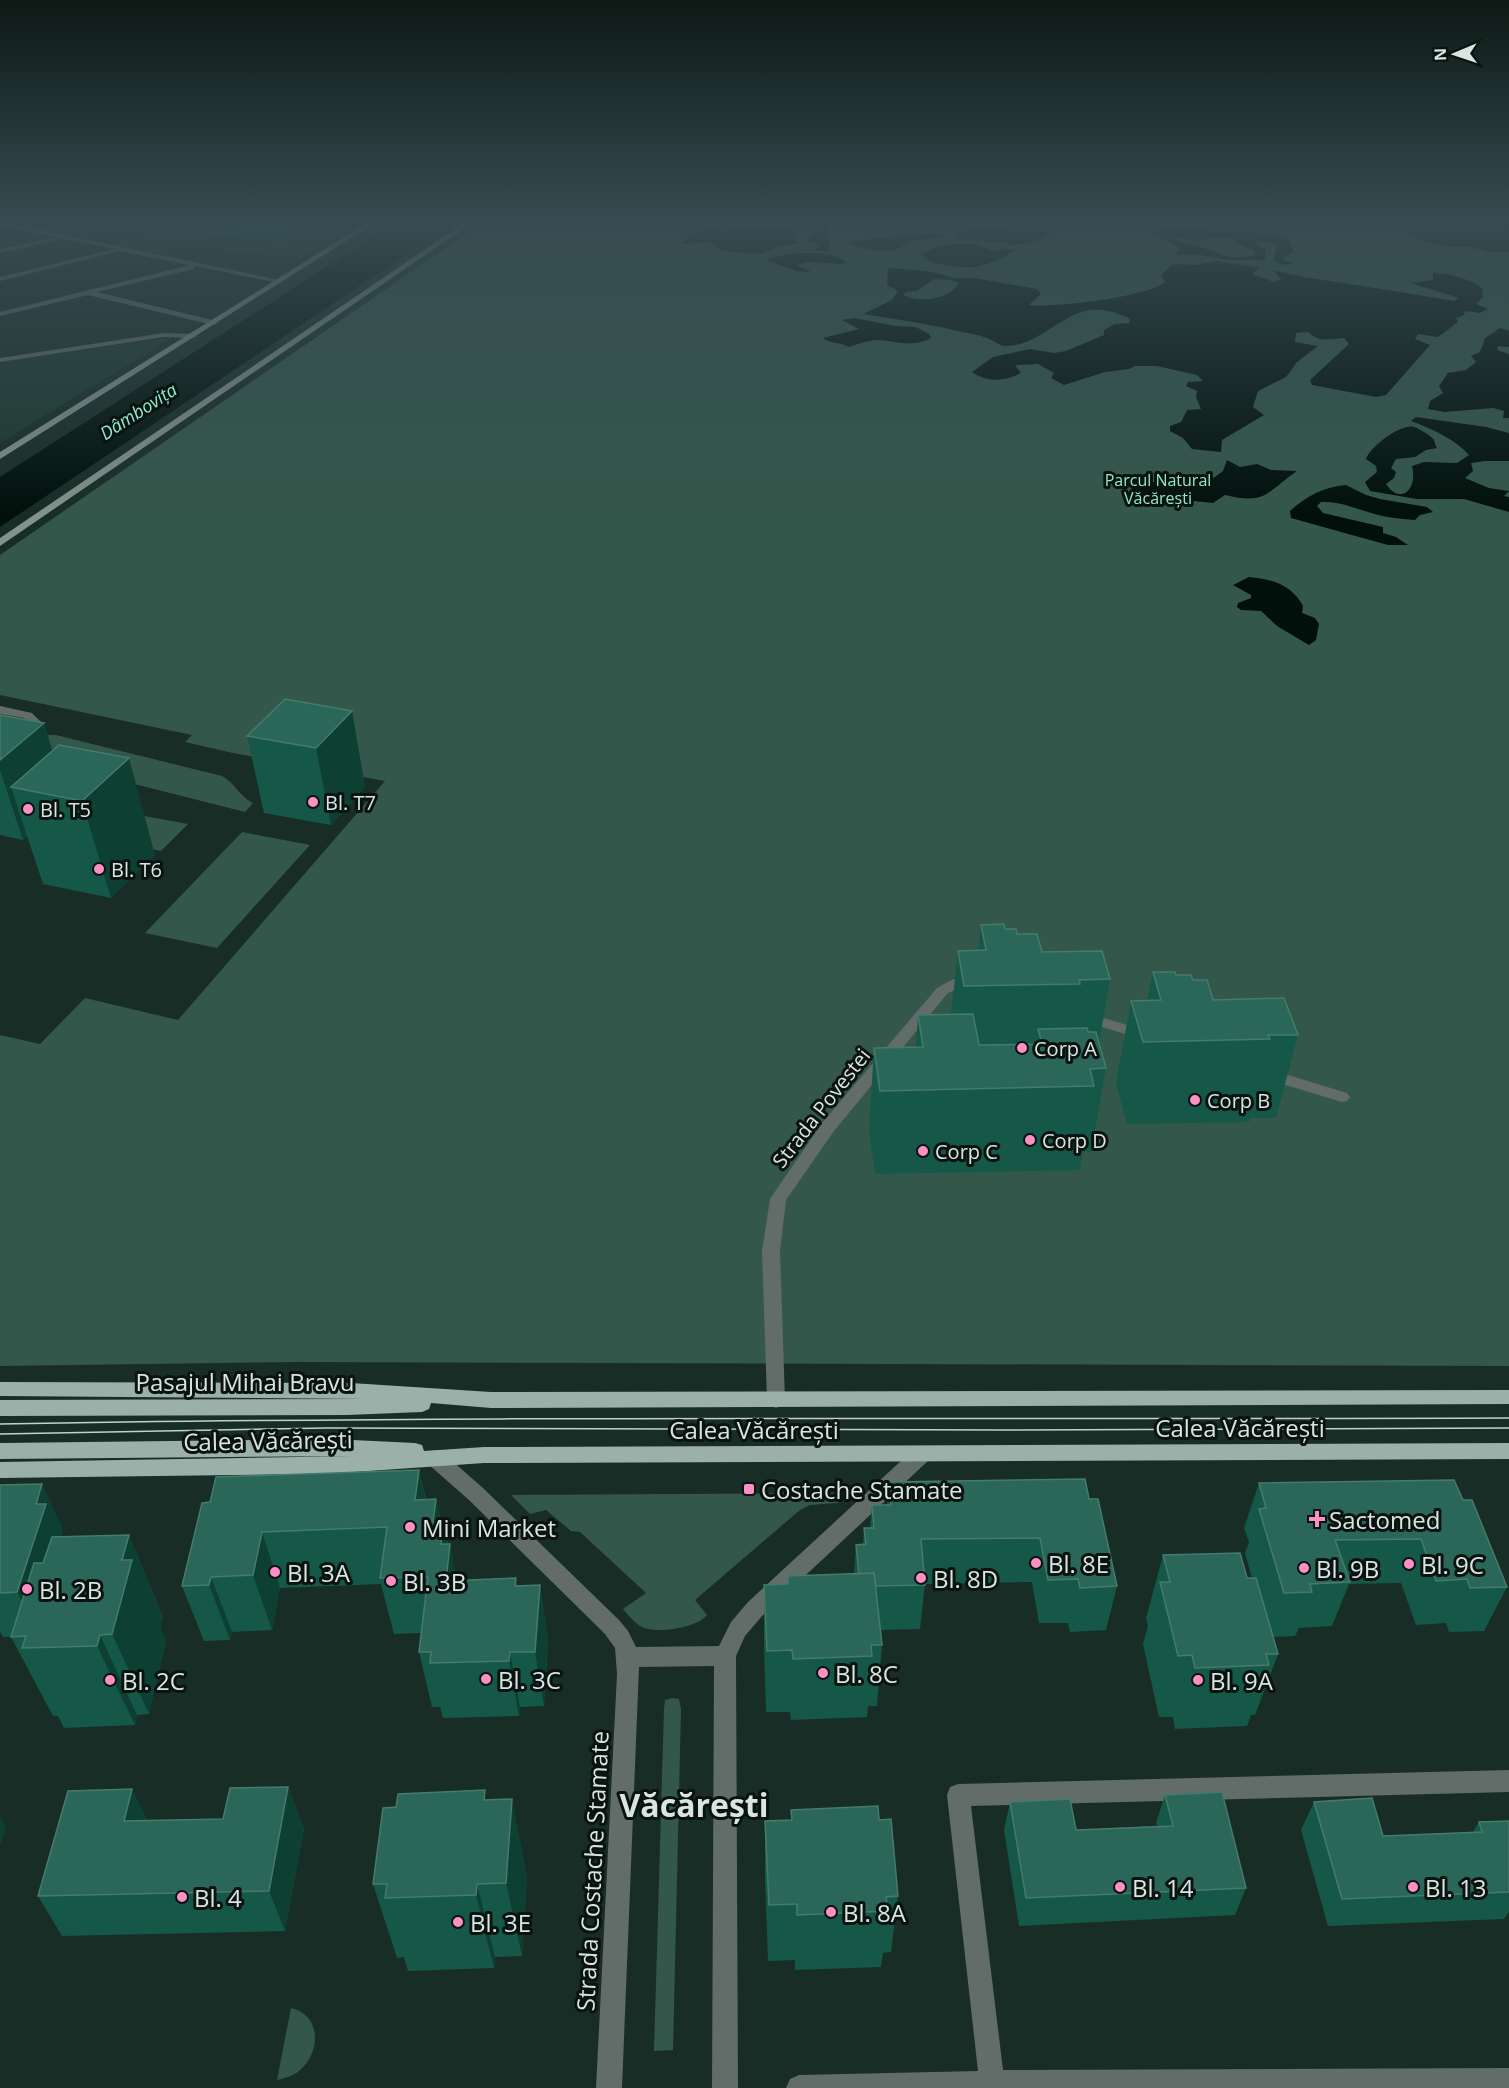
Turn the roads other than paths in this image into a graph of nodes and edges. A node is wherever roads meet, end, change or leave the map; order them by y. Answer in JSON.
{"nodes":[{"id":1,"x":194,"y":318,"type":"edge"},
{"id":2,"x":220,"y":318,"type":"edge"},
{"id":3,"x":329,"y":318,"type":"edge"},
{"id":4,"x":213,"y":323,"type":"junction"},
{"id":5,"x":193,"y":336,"type":"junction"},
{"id":6,"x":0,"y":360,"type":"edge"},
{"id":7,"x":0,"y":456,"type":"edge"},
{"id":8,"x":0,"y":543,"type":"edge"},
{"id":9,"x":0,"y":710,"type":"edge"},
{"id":10,"x":0,"y":756,"type":"edge"},
{"id":11,"x":988,"y":987,"type":"edge"},
{"id":12,"x":1070,"y":1012,"type":"edge"},
{"id":13,"x":1157,"y":1039,"type":"edge"},
{"id":14,"x":1252,"y":1069,"type":"edge"},
{"id":15,"x":1342,"y":1097,"type":"dead end"},
{"id":16,"x":0,"y":1389,"type":"edge"},
{"id":17,"x":1509,"y":1397,"type":"edge"},
{"id":18,"x":491,"y":1400,"type":"junction"},
{"id":19,"x":776,"y":1400,"type":"junction"},
{"id":20,"x":0,"y":1408,"type":"edge"},
{"id":21,"x":0,"y":1451,"type":"edge"},
{"id":22,"x":1509,"y":1452,"type":"edge"},
{"id":23,"x":921,"y":1454,"type":"junction"},
{"id":24,"x":484,"y":1455,"type":"junction"},
{"id":25,"x":435,"y":1458,"type":"junction"},
{"id":26,"x":0,"y":1470,"type":"edge"},
{"id":27,"x":726,"y":1656,"type":"junction"},
{"id":28,"x":628,"y":1657,"type":"junction"},
{"id":29,"x":1509,"y":1781,"type":"edge"},
{"id":30,"x":1509,"y":2080,"type":"edge"},
{"id":31,"x":992,"y":2083,"type":"junction"},
{"id":32,"x":609,"y":2088,"type":"edge"},
{"id":33,"x":725,"y":2088,"type":"edge"},
{"id":34,"x":799,"y":2088,"type":"edge"}],
"edges":[{"from":1,"to":4,"type":"street"},
{"from":2,"to":4,"type":"main road"},
{"from":3,"to":8,"type":"main road"},
{"from":4,"to":5,"type":"main road"},
{"from":5,"to":6,"type":"street"},
{"from":5,"to":7,"type":"main road"},
{"from":9,"to":10,"type":"street"},
{"from":11,"to":19,"type":"street","name":"Strada Povestei"},
{"from":12,"to":13,"type":"street"},
{"from":14,"to":15,"type":"street"},
{"from":16,"to":18,"type":"main road","name":"Calea Văcărești"},
{"from":17,"to":19,"type":"main road","name":"Calea Văcărești"},
{"from":18,"to":19,"type":"main road","name":"Calea Văcărești"},
{"from":18,"to":20,"type":"main road","name":"Pasajul Mihai Bravu"},
{"from":21,"to":24,"type":"main road"},
{"from":22,"to":23,"type":"main road","name":"Calea Văcărești"},
{"from":23,"to":24,"type":"main road","name":"Calea Văcărești"},
{"from":23,"to":27,"type":"street"},
{"from":24,"to":25,"type":"main road","name":"Calea Văcărești"},
{"from":25,"to":26,"type":"main road","name":"Calea Văcărești"},
{"from":25,"to":28,"type":"street","name":"Strada Costache Stamate"},
{"from":27,"to":28,"type":"street"},
{"from":27,"to":33,"type":"street"},
{"from":28,"to":32,"type":"street","name":"Strada Costache Stamate"},
{"from":29,"to":31,"type":"street"},
{"from":30,"to":31,"type":"street"},
{"from":31,"to":34,"type":"street"}]}
